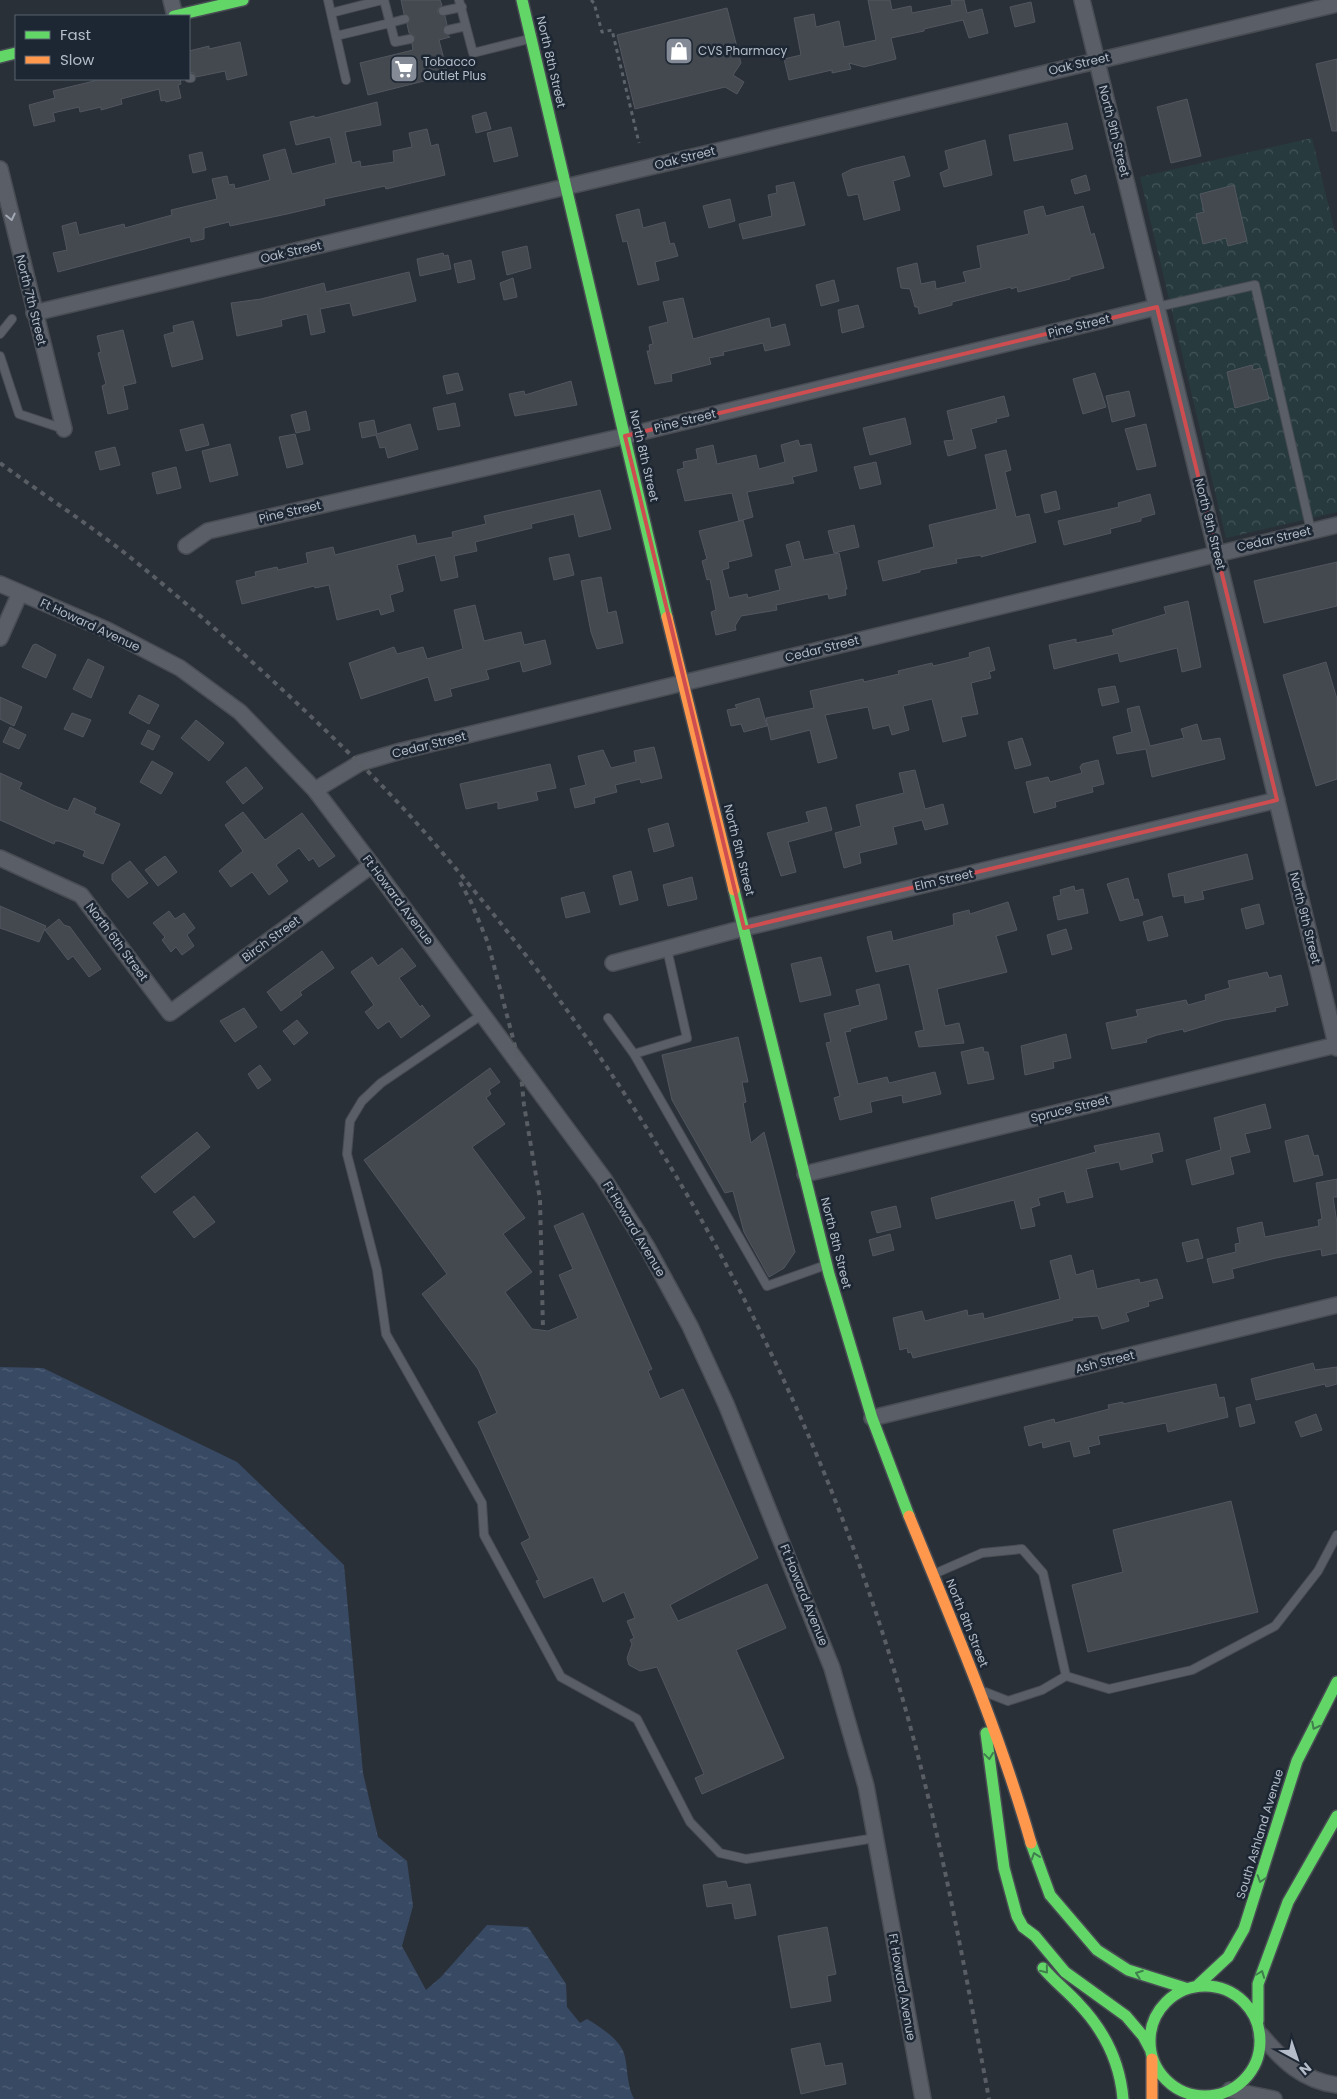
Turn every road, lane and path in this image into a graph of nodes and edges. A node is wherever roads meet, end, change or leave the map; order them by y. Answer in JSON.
{"nodes":[{"id":1,"x":171,"y":0,"type":"edge"},
{"id":2,"x":242,"y":0,"type":"edge"},
{"id":3,"x":328,"y":0,"type":"edge"},
{"id":4,"x":383,"y":0,"type":"edge"},
{"id":5,"x":513,"y":0,"type":"edge"},
{"id":6,"x":591,"y":0,"type":"edge"},
{"id":7,"x":1082,"y":0,"type":"edge"},
{"id":8,"x":460,"y":3,"type":"edge"},
{"id":9,"x":1337,"y":4,"type":"edge"},
{"id":10,"x":523,"y":5,"type":"edge"},
{"id":11,"x":443,"y":11,"type":"dead end"},
{"id":12,"x":330,"y":13,"type":"junction"},
{"id":13,"x":175,"y":15,"type":"edge"},
{"id":14,"x":179,"y":15,"type":"edge"},
{"id":15,"x":405,"y":19,"type":"dead end"},
{"id":16,"x":390,"y":23,"type":"junction"},
{"id":17,"x":466,"y":26,"type":"junction"},
{"id":18,"x":448,"y":30,"type":"dead end"},
{"id":19,"x":336,"y":36,"type":"junction"},
{"id":20,"x":410,"y":39,"type":"dead end"},
{"id":21,"x":531,"y":39,"type":"junction"},
{"id":22,"x":15,"y":54,"type":"edge"},
{"id":23,"x":0,"y":57,"type":"edge"},
{"id":24,"x":1097,"y":59,"type":"junction"},
{"id":25,"x":346,"y":80,"type":"dead end"},
{"id":26,"x":638,"y":143,"type":"dead end"},
{"id":27,"x":0,"y":169,"type":"edge"},
{"id":28,"x":566,"y":187,"type":"junction"},
{"id":29,"x":1157,"y":307,"type":"junction"},
{"id":30,"x":34,"y":314,"type":"junction"},
{"id":31,"x":12,"y":319,"type":"dead end"},
{"id":32,"x":0,"y":334,"type":"edge"},
{"id":33,"x":0,"y":356,"type":"edge"},
{"id":34,"x":64,"y":429,"type":"joint"},
{"id":35,"x":625,"y":436,"type":"junction"},
{"id":36,"x":1337,"y":525,"type":"edge"},
{"id":37,"x":1311,"y":531,"type":"junction"},
{"id":38,"x":186,"y":546,"type":"dead end"},
{"id":39,"x":1217,"y":553,"type":"junction"},
{"id":40,"x":0,"y":584,"type":"edge"},
{"id":41,"x":20,"y":593,"type":"junction"},
{"id":42,"x":0,"y":638,"type":"edge"},
{"id":43,"x":683,"y":682,"type":"junction"},
{"id":44,"x":315,"y":790,"type":"junction"},
{"id":45,"x":1277,"y":800,"type":"junction"},
{"id":46,"x":0,"y":858,"type":"edge"},
{"id":47,"x":372,"y":865,"type":"junction"},
{"id":48,"x":744,"y":928,"type":"junction"},
{"id":49,"x":667,"y":949,"type":"junction"},
{"id":50,"x":613,"y":963,"type":"dead end"},
{"id":51,"x":170,"y":1013,"type":"joint"},
{"id":52,"x":483,"y":1014,"type":"junction"},
{"id":53,"x":608,"y":1018,"type":"dead end"},
{"id":54,"x":1337,"y":1046,"type":"edge"},
{"id":55,"x":634,"y":1054,"type":"junction"},
{"id":56,"x":805,"y":1174,"type":"junction"},
{"id":57,"x":827,"y":1264,"type":"junction"},
{"id":58,"x":1337,"y":1305,"type":"edge"},
{"id":59,"x":872,"y":1418,"type":"junction"},
{"id":60,"x":1337,"y":1535,"type":"edge"},
{"id":61,"x":933,"y":1575,"type":"junction"},
{"id":62,"x":1066,"y":1676,"type":"junction"},
{"id":63,"x":1337,"y":1682,"type":"edge"},
{"id":64,"x":980,"y":1690,"type":"junction"},
{"id":65,"x":1337,"y":1816,"type":"edge"},
{"id":66,"x":875,"y":1838,"type":"junction"},
{"id":67,"x":1024,"y":1928,"type":"junction"},
{"id":68,"x":1026,"y":1944,"type":"dead end"},
{"id":69,"x":1036,"y":1958,"type":"dead end"},
{"id":70,"x":1198,"y":1985,"type":"junction"},
{"id":71,"x":1185,"y":1988,"type":"junction"},
{"id":72,"x":1259,"y":2028,"type":"junction"},
{"id":73,"x":1151,"y":2054,"type":"junction"},
{"id":74,"x":1337,"y":2085,"type":"edge"},
{"id":75,"x":1224,"y":2094,"type":"edge"},
{"id":76,"x":923,"y":2099,"type":"edge"},
{"id":77,"x":1123,"y":2099,"type":"edge"},
{"id":78,"x":1152,"y":2099,"type":"edge"},
{"id":79,"x":1274,"y":2099,"type":"edge"}],
"edges":[{"from":1,"to":13,"type":"street"},
{"from":2,"to":14,"type":"main road"},
{"from":3,"to":12,"type":"lane"},
{"from":4,"to":12,"type":"lane"},
{"from":4,"to":16,"type":"lane"},
{"from":5,"to":10,"type":"main road"},
{"from":6,"to":26,"type":"path"},
{"from":7,"to":24,"type":"street","name":"North 9th Street"},
{"from":8,"to":11,"type":"lane"},
{"from":8,"to":17,"type":"lane"},
{"from":9,"to":24,"type":"street","name":"Oak Street"},
{"from":10,"to":21,"type":"main road","name":"North 8th Street"},
{"from":12,"to":19,"type":"lane"},
{"from":15,"to":16,"type":"lane"},
{"from":16,"to":19,"type":"lane"},
{"from":16,"to":20,"type":"lane"},
{"from":17,"to":18,"type":"lane"},
{"from":17,"to":21,"type":"lane"},
{"from":19,"to":25,"type":"lane"},
{"from":21,"to":28,"type":"main road","name":"North 8th Street"},
{"from":22,"to":23,"type":"main road"},
{"from":24,"to":28,"type":"street","name":"Oak Street"},
{"from":24,"to":29,"type":"street","name":"North 9th Street"},
{"from":27,"to":30,"type":"street","name":"North 7th Street","one_way":true},
{"from":28,"to":30,"type":"street","name":"Oak Street"},
{"from":28,"to":35,"type":"main road","name":"North 8th Street"},
{"from":29,"to":35,"type":"street","name":"Pine Street"},
{"from":29,"to":37,"type":"lane"},
{"from":29,"to":39,"type":"street","name":"North 9th Street"},
{"from":30,"to":34,"type":"street","name":"North 7th Street"},
{"from":31,"to":32,"type":"lane"},
{"from":33,"to":34,"type":"lane"},
{"from":35,"to":38,"type":"street","name":"Pine Street"},
{"from":35,"to":43,"type":"main road","name":"North 8th Street"},
{"from":36,"to":37,"type":"street","name":"Cedar Street"},
{"from":37,"to":39,"type":"street","name":"Cedar Street"},
{"from":39,"to":43,"type":"street","name":"Cedar Street"},
{"from":39,"to":45,"type":"street","name":"North 9th Street"},
{"from":40,"to":41,"type":"street","name":"Ft Howard Avenue"},
{"from":41,"to":42,"type":"street"},
{"from":41,"to":44,"type":"street","name":"Ft Howard Avenue"},
{"from":43,"to":44,"type":"street","name":"Cedar Street"},
{"from":43,"to":48,"type":"main road","name":"North 8th Street"},
{"from":44,"to":47,"type":"street","name":"Ft Howard Avenue"},
{"from":45,"to":48,"type":"street","name":"Elm Street"},
{"from":45,"to":54,"type":"street","name":"North 9th Street"},
{"from":46,"to":51,"type":"street","name":"North 6th Street"},
{"from":47,"to":51,"type":"street","name":"Birch Street"},
{"from":47,"to":52,"type":"street","name":"Ft Howard Avenue"},
{"from":48,"to":49,"type":"street","name":"Elm Street"},
{"from":48,"to":56,"type":"main road","name":"North 8th Street"},
{"from":49,"to":50,"type":"street","name":"Elm Street"},
{"from":49,"to":55,"type":"lane"},
{"from":52,"to":66,"type":"street","name":"Ft Howard Avenue"},
{"from":52,"to":66,"type":"lane"},
{"from":53,"to":55,"type":"lane"},
{"from":54,"to":56,"type":"street","name":"Spruce Street"},
{"from":55,"to":57,"type":"lane"},
{"from":56,"to":57,"type":"main road","name":"North 8th Street"},
{"from":57,"to":59,"type":"main road","name":"North 8th Street"},
{"from":58,"to":59,"type":"street","name":"Ash Street"},
{"from":59,"to":61,"type":"main road","name":"North 8th Street"},
{"from":60,"to":62,"type":"lane"},
{"from":61,"to":62,"type":"lane"},
{"from":61,"to":64,"type":"main road","name":"North 8th Street"},
{"from":62,"to":64,"type":"lane"},
{"from":63,"to":70,"type":"main road","name":"South Ashland Avenue","one_way":true},
{"from":64,"to":67,"type":"main road","name":"North 8th Street","one_way":true},
{"from":71,"to":64,"type":"main road","name":"North 8th Street","one_way":true},
{"from":72,"to":65,"type":"main road","one_way":true},
{"from":66,"to":76,"type":"street","name":"Ft Howard Avenue"},
{"from":67,"to":68,"type":"main road"},
{"from":67,"to":73,"type":"main road","name":"North 8th Street"},
{"from":69,"to":77,"type":"main road","one_way":true},
{"from":70,"to":71,"type":"main road"},
{"from":70,"to":72,"type":"main road"},
{"from":71,"to":73,"type":"main road"},
{"from":72,"to":74,"type":"street"},
{"from":72,"to":75,"type":"main road"},
{"from":73,"to":75,"type":"main road"},
{"from":73,"to":78,"type":"main road"},
{"from":75,"to":79,"type":"street"}]}
